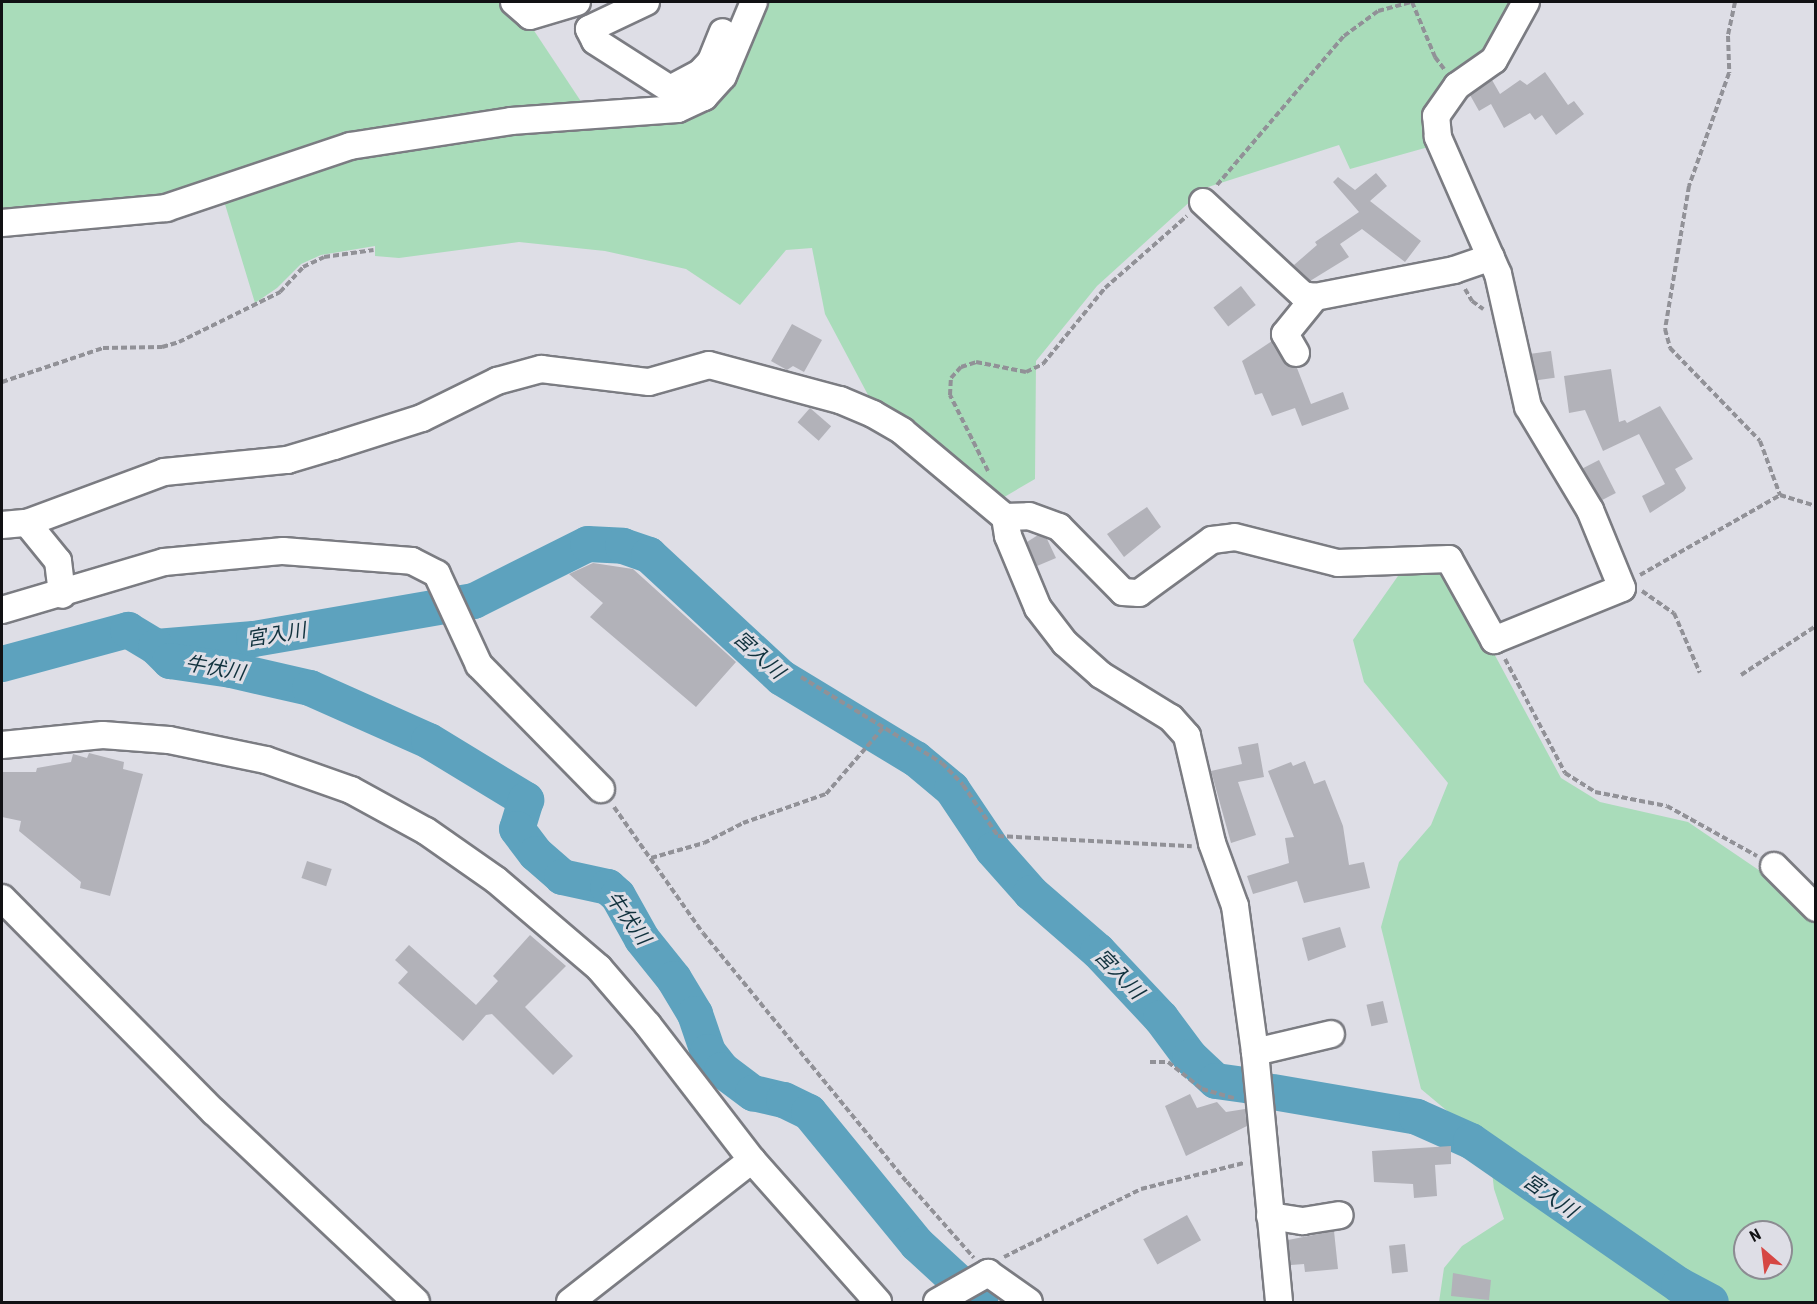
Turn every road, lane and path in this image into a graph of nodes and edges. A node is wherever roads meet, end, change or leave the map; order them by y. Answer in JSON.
{"nodes":[{"id":1,"x":514,"y":2,"type":"edge"},
{"id":2,"x":577,"y":2,"type":"edge"},
{"id":3,"x":646,"y":2,"type":"edge"},
{"id":4,"x":736,"y":2,"type":"edge"},
{"id":5,"x":754,"y":2,"type":"edge"},
{"id":6,"x":1412,"y":2,"type":"edge"},
{"id":7,"x":1526,"y":2,"type":"edge"},
{"id":8,"x":1735,"y":2,"type":"edge"},
{"id":9,"x":1457,"y":86,"type":"junction"},
{"id":10,"x":1203,"y":202,"type":"junction"},
{"id":11,"x":2,"y":223,"type":"edge"},
{"id":12,"x":374,"y":250,"type":"dead end"},
{"id":13,"x":1491,"y":257,"type":"junction"},
{"id":14,"x":1454,"y":270,"type":"junction"},
{"id":15,"x":1315,"y":297,"type":"junction"},
{"id":16,"x":1510,"y":327,"type":"junction"},
{"id":17,"x":1296,"y":353,"type":"dead end"},
{"id":18,"x":2,"y":382,"type":"edge"},
{"id":19,"x":992,"y":479,"type":"dead end"},
{"id":20,"x":1780,"y":495,"type":"junction"},
{"id":21,"x":1815,"y":506,"type":"edge"},
{"id":22,"x":1005,"y":517,"type":"junction"},
{"id":23,"x":27,"y":523,"type":"junction"},
{"id":24,"x":2,"y":525,"type":"edge"},
{"id":25,"x":1626,"y":585,"type":"junction"},
{"id":26,"x":62,"y":595,"type":"junction"},
{"id":27,"x":2,"y":610,"type":"edge"},
{"id":28,"x":1815,"y":626,"type":"edge"},
{"id":29,"x":1494,"y":640,"type":"junction"},
{"id":30,"x":1700,"y":673,"type":"dead end"},
{"id":31,"x":1741,"y":675,"type":"dead end"},
{"id":32,"x":801,"y":677,"type":"dead end"},
{"id":33,"x":883,"y":728,"type":"junction"},
{"id":34,"x":2,"y":745,"type":"edge"},
{"id":35,"x":601,"y":789,"type":"joint"},
{"id":36,"x":1212,"y":843,"type":"junction"},
{"id":37,"x":651,"y":858,"type":"junction"},
{"id":38,"x":1774,"y":866,"type":"joint"},
{"id":39,"x":2,"y":898,"type":"edge"},
{"id":40,"x":1815,"y":908,"type":"edge"},
{"id":41,"x":1331,"y":1034,"type":"dead end"},
{"id":42,"x":1255,"y":1052,"type":"junction"},
{"id":43,"x":1150,"y":1062,"type":"dead end"},
{"id":44,"x":1259,"y":1100,"type":"junction"},
{"id":45,"x":1264,"y":1159,"type":"junction"},
{"id":46,"x":752,"y":1160,"type":"junction"},
{"id":47,"x":1340,"y":1215,"type":"dead end"},
{"id":48,"x":1270,"y":1216,"type":"junction"},
{"id":49,"x":988,"y":1273,"type":"junction"},
{"id":50,"x":416,"y":1302,"type":"edge"},
{"id":51,"x":570,"y":1302,"type":"edge"},
{"id":52,"x":878,"y":1302,"type":"edge"},
{"id":53,"x":937,"y":1302,"type":"edge"},
{"id":54,"x":1029,"y":1302,"type":"edge"},
{"id":55,"x":1279,"y":1302,"type":"edge"}],
"edges":[{"from":1,"to":2,"type":"street"},
{"from":3,"to":4,"type":"street"},
{"from":5,"to":11,"type":"street"},
{"from":6,"to":9,"type":"path"},
{"from":6,"to":10,"type":"path"},
{"from":7,"to":9,"type":"street"},
{"from":8,"to":20,"type":"path"},
{"from":9,"to":13,"type":"street"},
{"from":10,"to":15,"type":"street"},
{"from":10,"to":19,"type":"path"},
{"from":12,"to":18,"type":"path"},
{"from":13,"to":14,"type":"street"},
{"from":13,"to":16,"type":"street"},
{"from":14,"to":15,"type":"street"},
{"from":14,"to":16,"type":"path"},
{"from":15,"to":17,"type":"street"},
{"from":16,"to":25,"type":"street"},
{"from":20,"to":21,"type":"path"},
{"from":20,"to":25,"type":"path"},
{"from":22,"to":23,"type":"street"},
{"from":22,"to":29,"type":"street"},
{"from":22,"to":36,"type":"street"},
{"from":23,"to":24,"type":"street"},
{"from":23,"to":26,"type":"street"},
{"from":25,"to":29,"type":"street"},
{"from":25,"to":30,"type":"path"},
{"from":26,"to":27,"type":"street"},
{"from":26,"to":35,"type":"street"},
{"from":28,"to":31,"type":"path"},
{"from":29,"to":38,"type":"path"},
{"from":32,"to":33,"type":"path"},
{"from":33,"to":36,"type":"path"},
{"from":33,"to":37,"type":"path"},
{"from":34,"to":46,"type":"street"},
{"from":35,"to":37,"type":"path"},
{"from":36,"to":42,"type":"street"},
{"from":37,"to":49,"type":"path"},
{"from":38,"to":40,"type":"street"},
{"from":39,"to":50,"type":"street"},
{"from":41,"to":42,"type":"street"},
{"from":42,"to":44,"type":"street"},
{"from":43,"to":44,"type":"path"},
{"from":44,"to":45,"type":"street"},
{"from":45,"to":48,"type":"street"},
{"from":45,"to":49,"type":"path"},
{"from":46,"to":51,"type":"street"},
{"from":46,"to":52,"type":"street"},
{"from":47,"to":48,"type":"street"},
{"from":48,"to":55,"type":"street"},
{"from":49,"to":53,"type":"street"},
{"from":49,"to":54,"type":"street"}]}
